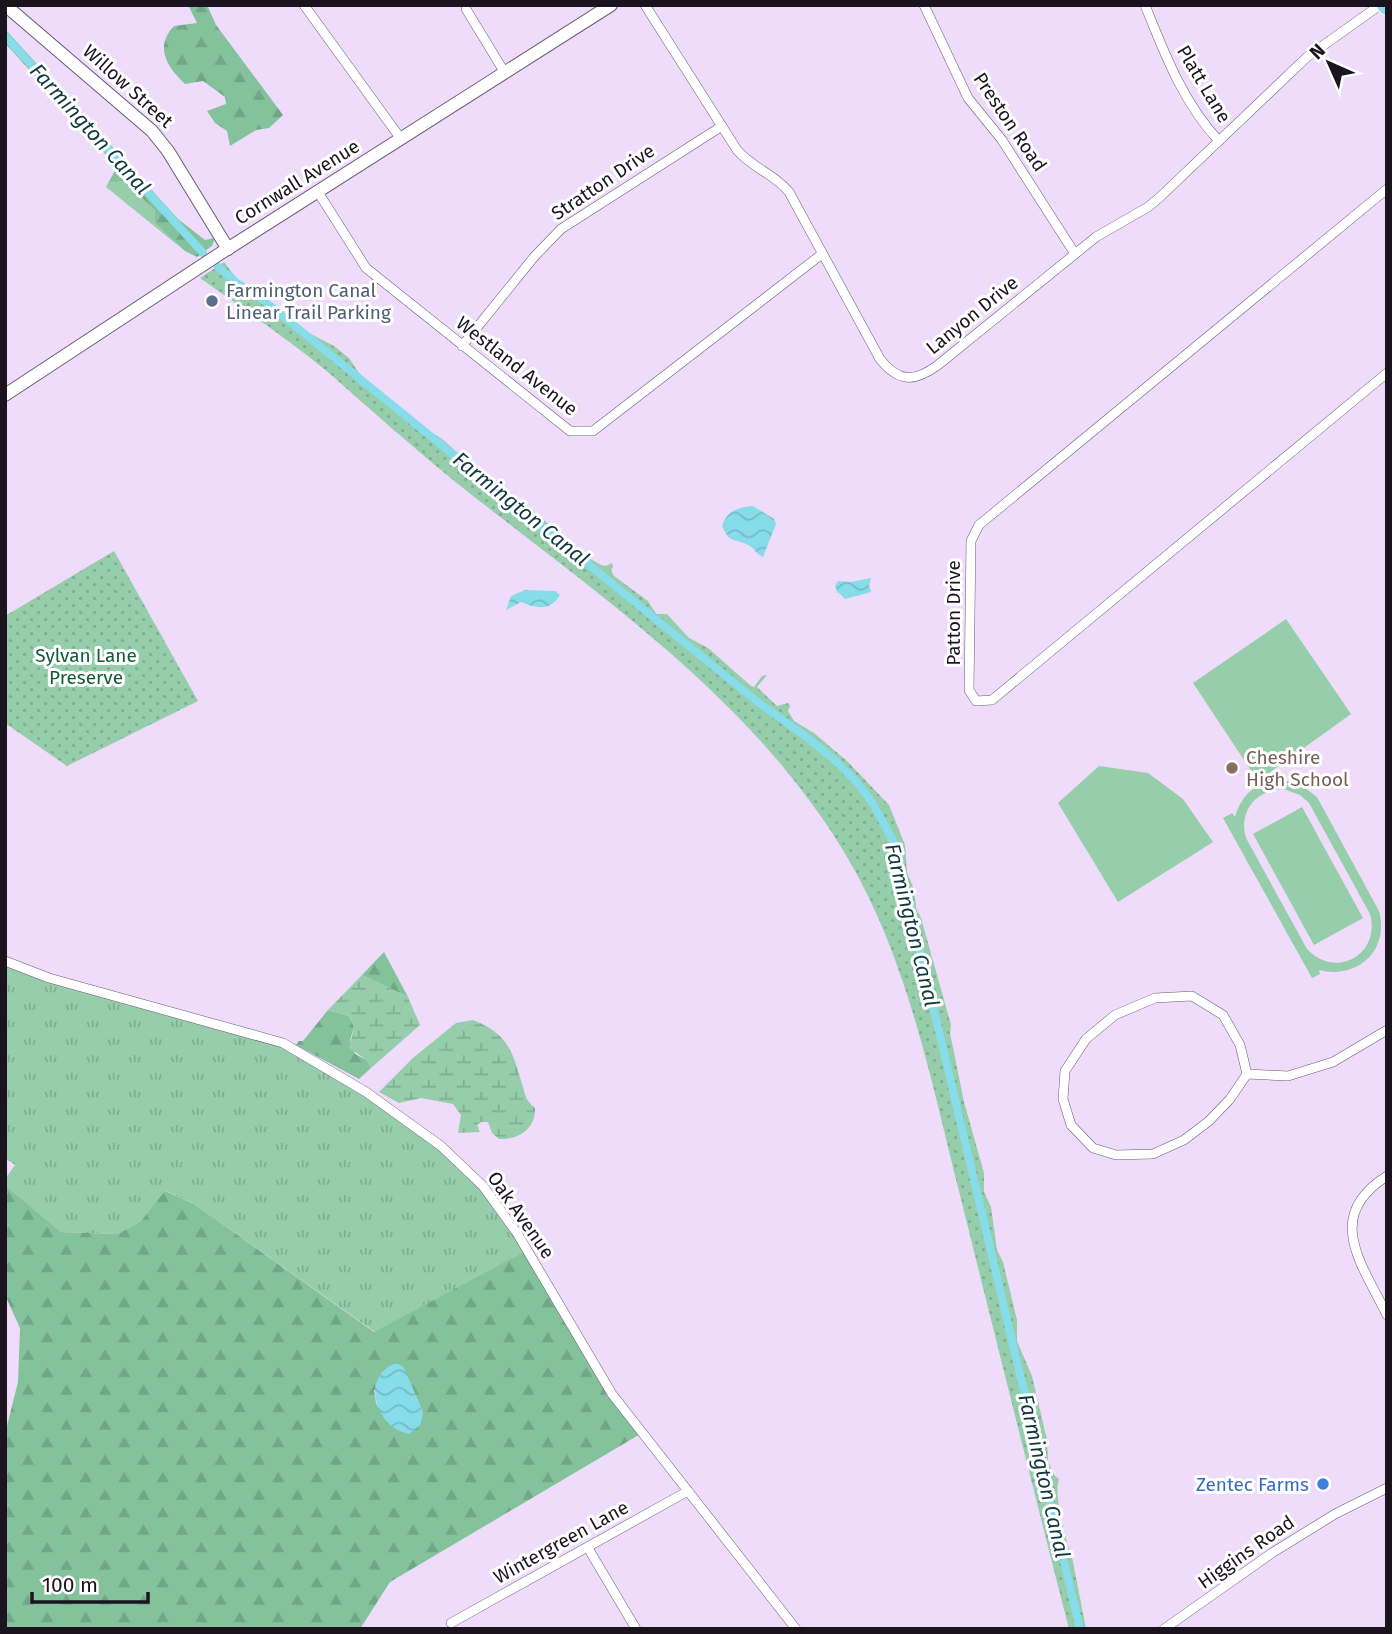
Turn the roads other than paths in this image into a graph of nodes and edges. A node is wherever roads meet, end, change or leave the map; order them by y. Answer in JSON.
{"nodes":[{"id":1,"x":5,"y":5,"type":"edge"},
{"id":2,"x":304,"y":5,"type":"edge"},
{"id":3,"x":611,"y":5,"type":"edge"},
{"id":4,"x":645,"y":5,"type":"edge"},
{"id":5,"x":924,"y":5,"type":"edge"},
{"id":6,"x":1145,"y":5,"type":"edge"},
{"id":7,"x":1384,"y":6,"type":"edge"},
{"id":8,"x":466,"y":9,"type":"dead end"},
{"id":9,"x":505,"y":73,"type":"junction"},
{"id":10,"x":722,"y":126,"type":"junction"},
{"id":11,"x":401,"y":139,"type":"junction"},
{"id":12,"x":1219,"y":141,"type":"junction"},
{"id":13,"x":1387,"y":189,"type":"edge"},
{"id":14,"x":318,"y":192,"type":"junction"},
{"id":15,"x":228,"y":249,"type":"junction"},
{"id":16,"x":822,"y":254,"type":"junction"},
{"id":17,"x":1076,"y":254,"type":"junction"},
{"id":18,"x":461,"y":346,"type":"junction"},
{"id":19,"x":1387,"y":373,"type":"edge"},
{"id":20,"x":5,"y":395,"type":"edge"},
{"id":21,"x":5,"y":961,"type":"edge"},
{"id":22,"x":1387,"y":1030,"type":"edge"},
{"id":23,"x":1247,"y":1074,"type":"junction"},
{"id":24,"x":1387,"y":1176,"type":"edge"},
{"id":25,"x":1387,"y":1315,"type":"edge"},
{"id":26,"x":1387,"y":1488,"type":"edge"},
{"id":27,"x":688,"y":1491,"type":"junction"},
{"id":28,"x":588,"y":1548,"type":"junction"},
{"id":29,"x":450,"y":1623,"type":"dead end"},
{"id":30,"x":636,"y":1629,"type":"edge"},
{"id":31,"x":796,"y":1629,"type":"edge"},
{"id":32,"x":1164,"y":1629,"type":"edge"}],
"edges":[{"from":1,"to":15,"type":"street","name":"Willow Street"},
{"from":2,"to":11,"type":"street"},
{"from":3,"to":9,"type":"street","name":"Cornwall Avenue"},
{"from":4,"to":10,"type":"street","name":"Lanyon Drive"},
{"from":5,"to":17,"type":"street","name":"Preston Road"},
{"from":6,"to":12,"type":"street","name":"Platt Lane"},
{"from":7,"to":12,"type":"street","name":"Lanyon Drive"},
{"from":8,"to":9,"type":"street"},
{"from":9,"to":11,"type":"street","name":"Cornwall Avenue"},
{"from":10,"to":16,"type":"street","name":"Lanyon Drive"},
{"from":10,"to":18,"type":"street","name":"Stratton Drive"},
{"from":11,"to":14,"type":"street","name":"Cornwall Avenue"},
{"from":12,"to":17,"type":"street","name":"Lanyon Drive"},
{"from":13,"to":19,"type":"street","name":"Patton Drive"},
{"from":14,"to":15,"type":"street","name":"Cornwall Avenue"},
{"from":14,"to":18,"type":"street","name":"Westland Avenue"},
{"from":15,"to":20,"type":"street","name":"Cornwall Avenue"},
{"from":16,"to":17,"type":"street","name":"Lanyon Drive"},
{"from":16,"to":18,"type":"street","name":"Westland Avenue"},
{"from":21,"to":27,"type":"street","name":"Oak Avenue"},
{"from":22,"to":23,"type":"street"},
{"from":23,"to":23,"type":"street"},
{"from":24,"to":25,"type":"street"},
{"from":26,"to":32,"type":"street","name":"Higgins Road"},
{"from":27,"to":28,"type":"street","name":"Wintergreen Lane"},
{"from":27,"to":31,"type":"street","name":"Oak Avenue"},
{"from":28,"to":29,"type":"street","name":"Wintergreen Lane"},
{"from":28,"to":30,"type":"street"}]}
